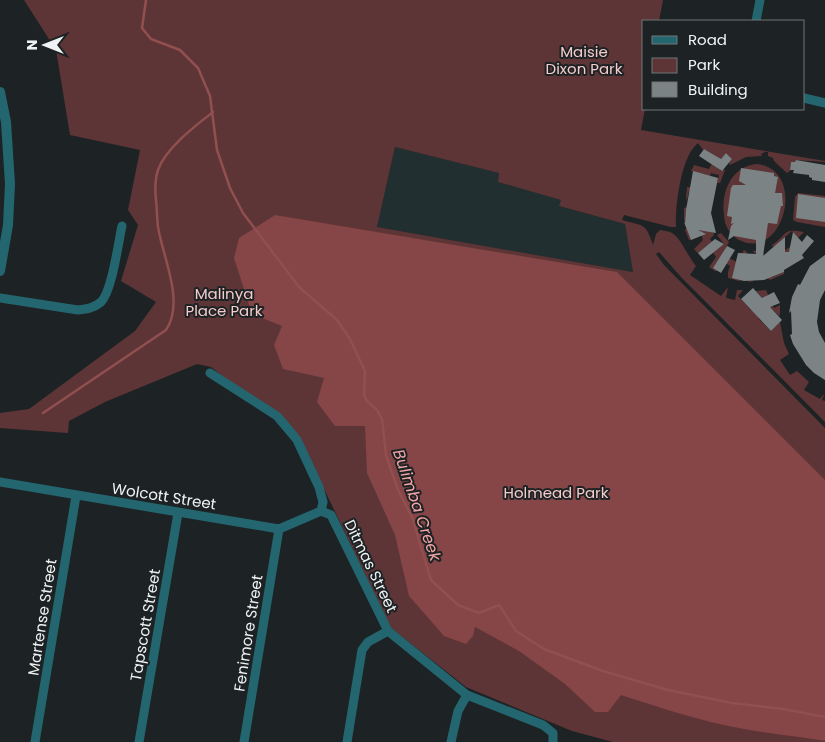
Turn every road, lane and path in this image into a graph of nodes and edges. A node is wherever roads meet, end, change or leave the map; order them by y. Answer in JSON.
{"nodes":[{"id":1,"x":760,"y":0,"type":"edge"},
{"id":2,"x":756,"y":20,"type":"edge"},
{"id":3,"x":0,"y":92,"type":"edge"},
{"id":4,"x":805,"y":98,"type":"edge"},
{"id":5,"x":825,"y":103,"type":"edge"},
{"id":6,"x":5,"y":205,"type":"edge"},
{"id":7,"x":122,"y":226,"type":"dead end"},
{"id":8,"x":0,"y":271,"type":"edge"},
{"id":9,"x":0,"y":298,"type":"edge"},
{"id":10,"x":210,"y":373,"type":"dead end"},
{"id":11,"x":0,"y":482,"type":"edge"},
{"id":12,"x":76,"y":496,"type":"junction"},
{"id":13,"x":321,"y":511,"type":"junction"},
{"id":14,"x":178,"y":513,"type":"junction"},
{"id":15,"x":279,"y":529,"type":"junction"},
{"id":16,"x":388,"y":630,"type":"junction"},
{"id":17,"x":467,"y":695,"type":"junction"},
{"id":18,"x":553,"y":738,"type":"edge"},
{"id":19,"x":35,"y":742,"type":"edge"},
{"id":20,"x":140,"y":742,"type":"edge"},
{"id":21,"x":244,"y":742,"type":"edge"},
{"id":22,"x":347,"y":742,"type":"edge"},
{"id":23,"x":451,"y":742,"type":"edge"}],
"edges":[{"from":1,"to":2,"type":"street"},
{"from":3,"to":6,"type":"street"},
{"from":4,"to":5,"type":"street"},
{"from":6,"to":8,"type":"street"},
{"from":7,"to":9,"type":"street"},
{"from":10,"to":13,"type":"street"},
{"from":11,"to":12,"type":"street","name":"Wolcott Street"},
{"from":12,"to":14,"type":"street","name":"Wolcott Street"},
{"from":12,"to":19,"type":"street","name":"Martense Street"},
{"from":13,"to":15,"type":"street"},
{"from":13,"to":16,"type":"street","name":"Ditmas Street"},
{"from":14,"to":15,"type":"street","name":"Wolcott Street"},
{"from":14,"to":20,"type":"street","name":"Tapscott Street"},
{"from":15,"to":21,"type":"street","name":"Fenimore Street"},
{"from":16,"to":17,"type":"street","name":"Ditmas Street"},
{"from":16,"to":22,"type":"street"},
{"from":17,"to":18,"type":"street","name":"Ditmas Street"},
{"from":17,"to":23,"type":"street"}]}
